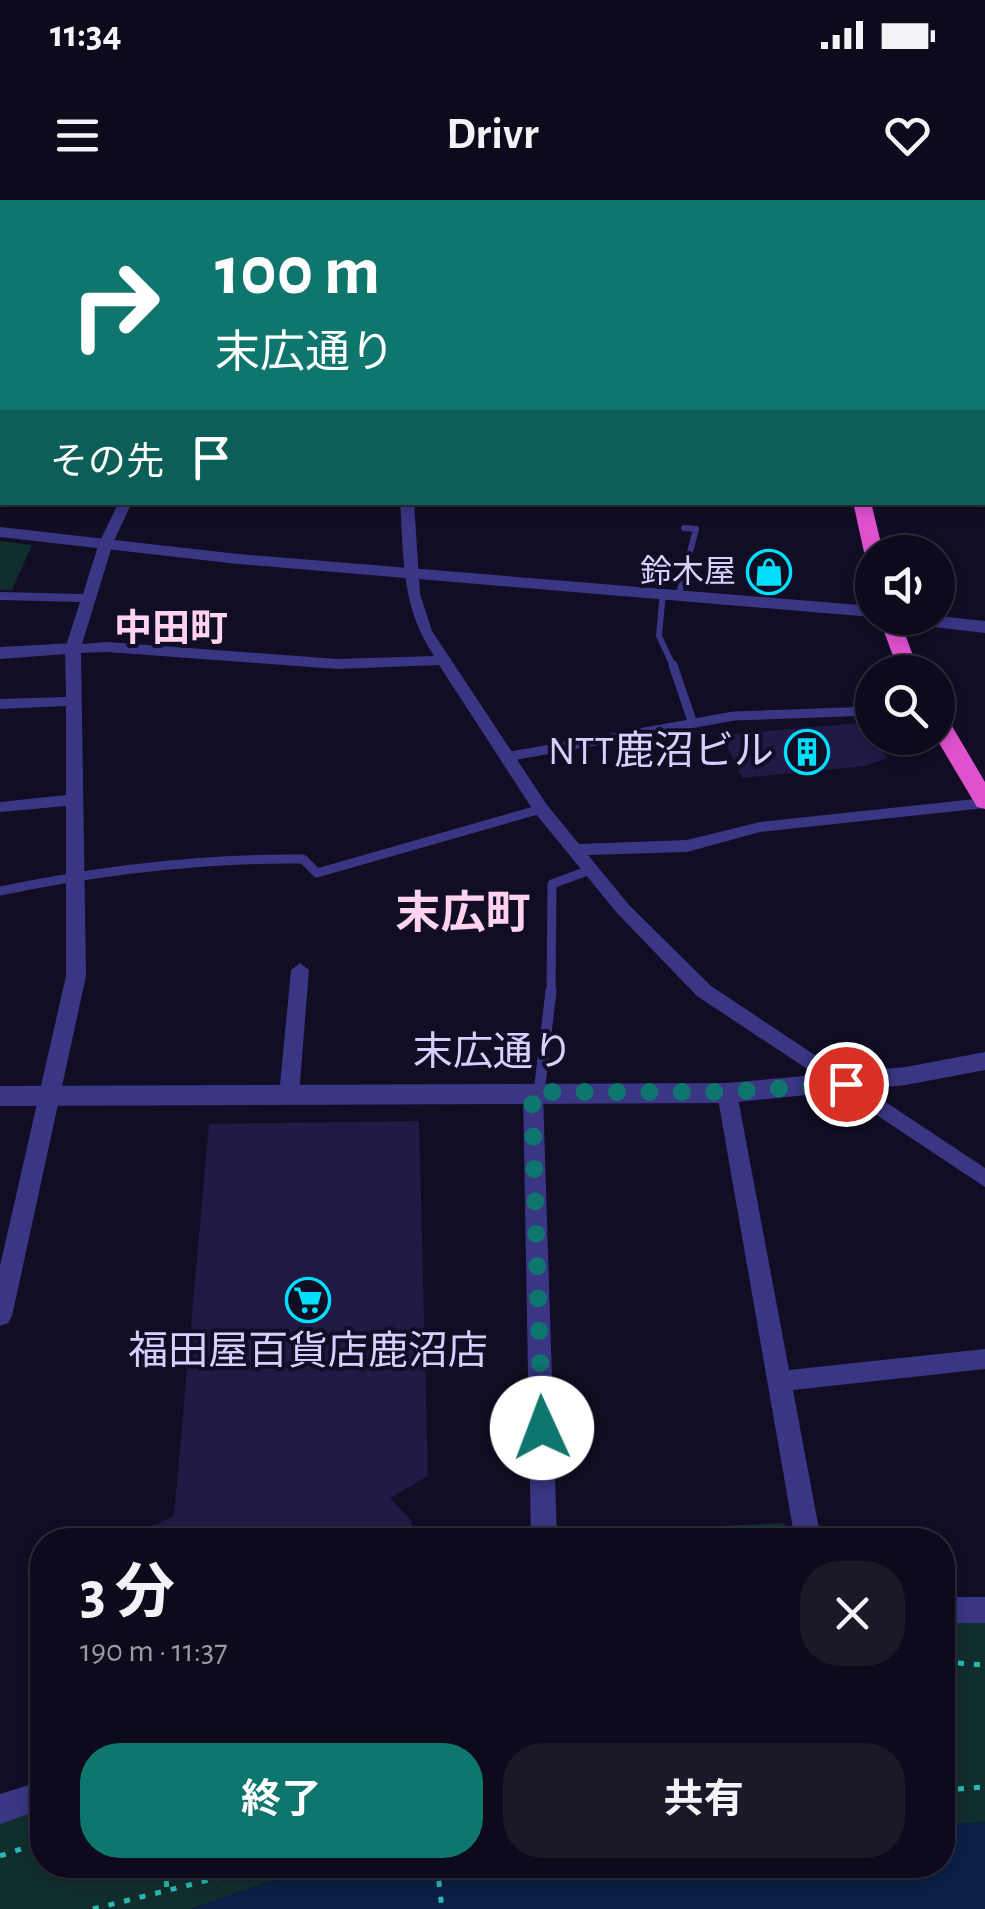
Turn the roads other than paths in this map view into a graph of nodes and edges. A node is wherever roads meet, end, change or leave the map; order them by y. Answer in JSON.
{"nodes":[{"id":1,"x":125,"y":505,"type":"edge"},
{"id":2,"x":407,"y":505,"type":"edge"},
{"id":3,"x":863,"y":505,"type":"edge"},
{"id":4,"x":684,"y":528,"type":"dead end"},
{"id":5,"x":0,"y":532,"type":"edge"},
{"id":6,"x":870,"y":535,"type":"edge"},
{"id":7,"x":106,"y":543,"type":"junction"},
{"id":8,"x":411,"y":572,"type":"junction"},
{"id":9,"x":671,"y":593,"type":"junction"},
{"id":10,"x":0,"y":596,"type":"edge"},
{"id":11,"x":89,"y":598,"type":"junction"},
{"id":12,"x":855,"y":610,"type":"edge"},
{"id":13,"x":955,"y":623,"type":"edge"},
{"id":14,"x":985,"y":627,"type":"edge"},
{"id":15,"x":73,"y":649,"type":"junction"},
{"id":16,"x":0,"y":654,"type":"edge"},
{"id":17,"x":442,"y":660,"type":"junction"},
{"id":18,"x":75,"y":701,"type":"junction"},
{"id":19,"x":0,"y":704,"type":"edge"},
{"id":20,"x":855,"y":710,"type":"edge"},
{"id":21,"x":692,"y":722,"type":"junction"},
{"id":22,"x":955,"y":750,"type":"edge"},
{"id":23,"x":506,"y":757,"type":"junction"},
{"id":24,"x":72,"y":800,"type":"junction"},
{"id":25,"x":985,"y":802,"type":"edge"},
{"id":26,"x":0,"y":807,"type":"edge"},
{"id":27,"x":541,"y":809,"type":"junction"},
{"id":28,"x":574,"y":850,"type":"junction"},
{"id":29,"x":590,"y":870,"type":"junction"},
{"id":30,"x":76,"y":875,"type":"junction"},
{"id":31,"x":0,"y":892,"type":"edge"},
{"id":32,"x":300,"y":970,"type":"dead end"},
{"id":33,"x":985,"y":1061,"type":"edge"},
{"id":34,"x":846,"y":1084,"type":"junction"},
{"id":35,"x":536,"y":1092,"type":"junction"},
{"id":36,"x":727,"y":1092,"type":"junction"},
{"id":37,"x":289,"y":1094,"type":"junction"},
{"id":38,"x":47,"y":1095,"type":"junction"},
{"id":39,"x":0,"y":1096,"type":"edge"},
{"id":40,"x":985,"y":1179,"type":"edge"},
{"id":41,"x":0,"y":1316,"type":"edge"},
{"id":42,"x":985,"y":1359,"type":"edge"},
{"id":43,"x":782,"y":1381,"type":"junction"},
{"id":44,"x":544,"y":1528,"type":"edge"},
{"id":45,"x":806,"y":1528,"type":"edge"},
{"id":46,"x":955,"y":1610,"type":"edge"},
{"id":47,"x":985,"y":1610,"type":"edge"},
{"id":48,"x":30,"y":1799,"type":"edge"},
{"id":49,"x":0,"y":1809,"type":"edge"}],
"edges":[{"from":1,"to":7,"type":"street"},
{"from":2,"to":8,"type":"street"},
{"from":3,"to":6,"type":"highway"},
{"from":4,"to":9,"type":"lane"},
{"from":5,"to":7,"type":"street"},
{"from":7,"to":8,"type":"street"},
{"from":7,"to":11,"type":"street"},
{"from":8,"to":9,"type":"street"},
{"from":8,"to":17,"type":"street"},
{"from":9,"to":12,"type":"street"},
{"from":9,"to":21,"type":"lane"},
{"from":10,"to":11,"type":"street"},
{"from":11,"to":15,"type":"street"},
{"from":13,"to":14,"type":"street"},
{"from":15,"to":16,"type":"street"},
{"from":15,"to":17,"type":"street"},
{"from":15,"to":18,"type":"street"},
{"from":17,"to":23,"type":"street"},
{"from":18,"to":19,"type":"street"},
{"from":18,"to":24,"type":"street"},
{"from":20,"to":21,"type":"lane"},
{"from":21,"to":23,"type":"lane"},
{"from":22,"to":25,"type":"highway"},
{"from":23,"to":27,"type":"street"},
{"from":24,"to":26,"type":"street"},
{"from":24,"to":30,"type":"street"},
{"from":25,"to":28,"type":"street"},
{"from":27,"to":28,"type":"street"},
{"from":27,"to":30,"type":"lane"},
{"from":28,"to":29,"type":"street"},
{"from":29,"to":34,"type":"street"},
{"from":29,"to":35,"type":"lane"},
{"from":30,"to":31,"type":"lane"},
{"from":30,"to":38,"type":"street"},
{"from":32,"to":37,"type":"street"},
{"from":33,"to":34,"type":"street","name":"末広通り"},
{"from":34,"to":36,"type":"street","name":"末広通り"},
{"from":34,"to":40,"type":"street"},
{"from":35,"to":36,"type":"street","name":"末広通り"},
{"from":35,"to":37,"type":"street","name":"末広通り"},
{"from":35,"to":44,"type":"street"},
{"from":36,"to":43,"type":"street"},
{"from":37,"to":38,"type":"street","name":"末広通り"},
{"from":38,"to":39,"type":"street","name":"末広通り"},
{"from":38,"to":41,"type":"street"},
{"from":42,"to":43,"type":"street"},
{"from":43,"to":45,"type":"street"},
{"from":46,"to":47,"type":"street"},
{"from":48,"to":49,"type":"street"}]}
